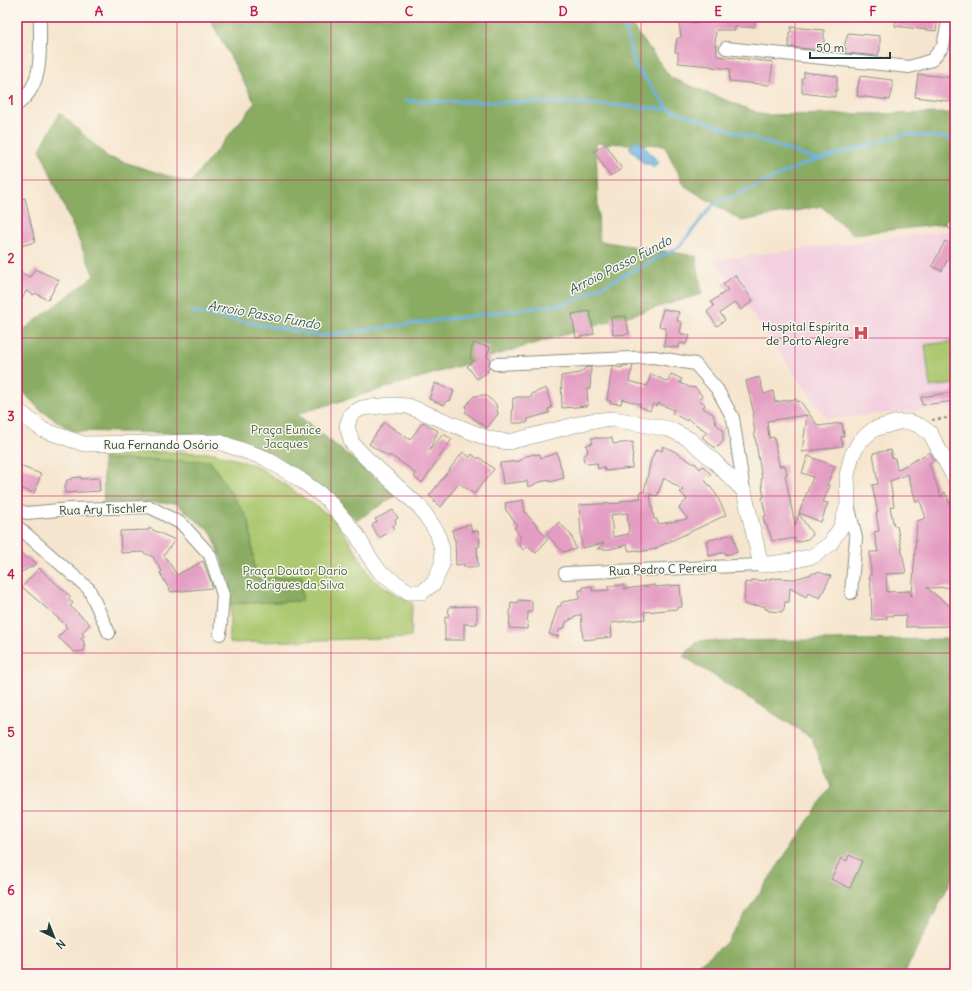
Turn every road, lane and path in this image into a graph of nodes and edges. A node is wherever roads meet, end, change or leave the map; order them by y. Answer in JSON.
{"nodes":[{"id":1,"x":40,"y":17,"type":"edge"},
{"id":2,"x":948,"y":17,"type":"edge"},
{"id":3,"x":726,"y":48,"type":"dead end"},
{"id":4,"x":17,"y":105,"type":"edge"},
{"id":5,"x":496,"y":364,"type":"dead end"},
{"id":6,"x":17,"y":410,"type":"edge"},
{"id":7,"x":955,"y":478,"type":"edge"},
{"id":8,"x":744,"y":492,"type":"junction"},
{"id":9,"x":848,"y":504,"type":"junction"},
{"id":10,"x":17,"y":510,"type":"edge"},
{"id":11,"x":17,"y":526,"type":"edge"},
{"id":12,"x":762,"y":565,"type":"junction"},
{"id":13,"x":565,"y":573,"type":"dead end"},
{"id":14,"x":851,"y":593,"type":"dead end"},
{"id":15,"x":109,"y":633,"type":"dead end"},
{"id":16,"x":220,"y":634,"type":"dead end"}],
"edges":[{"from":1,"to":4,"type":"street"},
{"from":2,"to":3,"type":"street"},
{"from":5,"to":8,"type":"street"},
{"from":6,"to":8,"type":"street","name":"Rua Fernando Osório"},
{"from":7,"to":9,"type":"street"},
{"from":8,"to":12,"type":"street"},
{"from":9,"to":12,"type":"street"},
{"from":9,"to":14,"type":"street"},
{"from":10,"to":16,"type":"street","name":"Rua Ary Tischler"},
{"from":11,"to":15,"type":"street"},
{"from":12,"to":13,"type":"street","name":"Rua Pedro C Pereira"}]}
